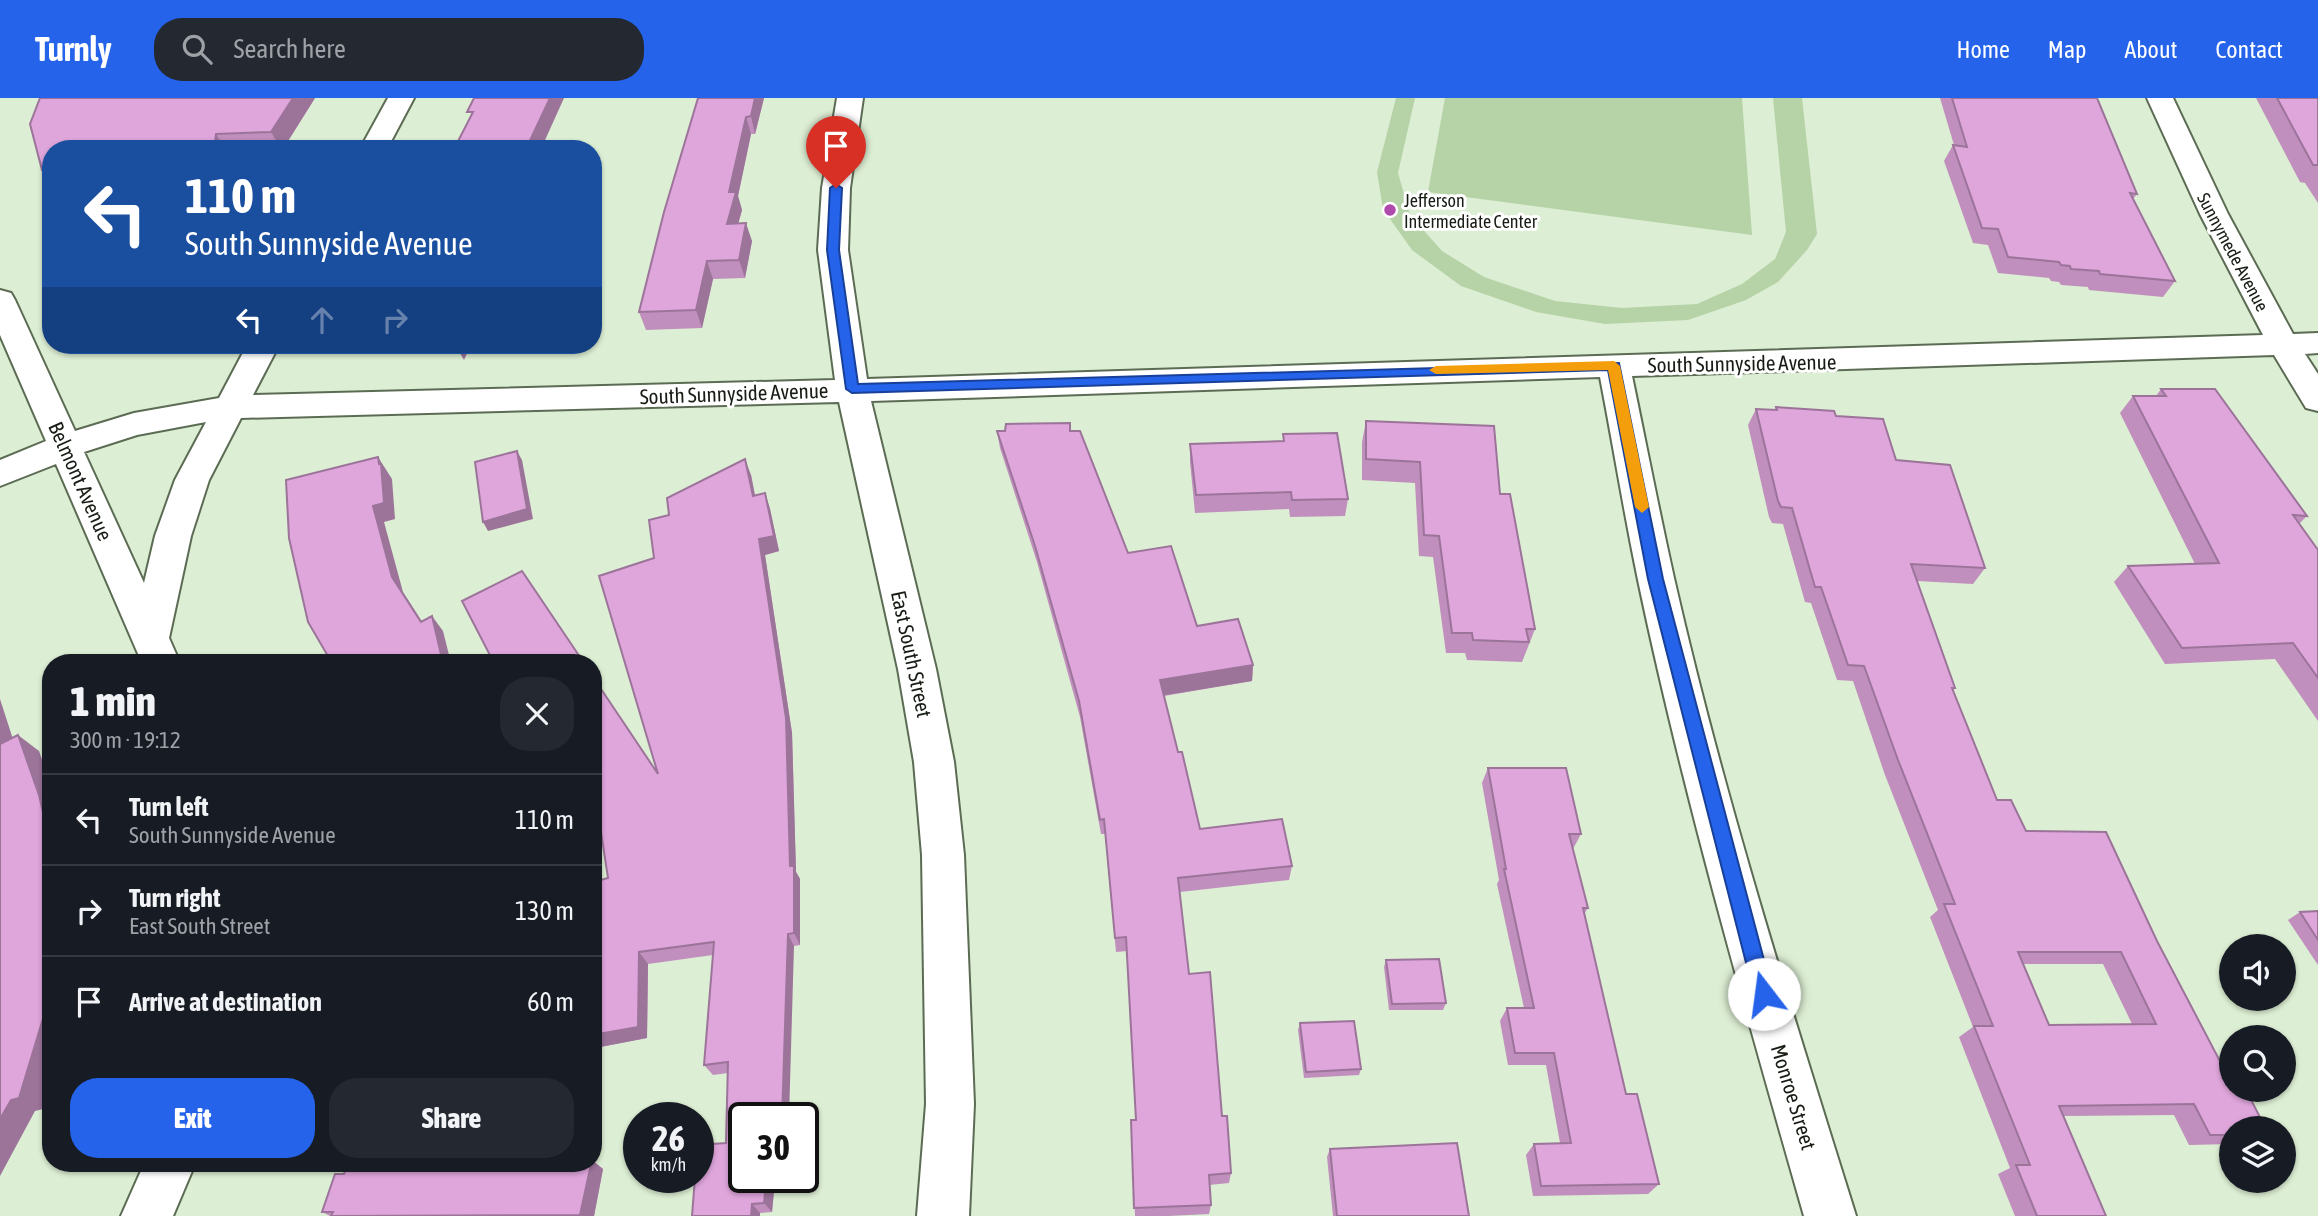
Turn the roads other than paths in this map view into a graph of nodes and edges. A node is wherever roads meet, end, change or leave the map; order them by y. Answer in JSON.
{"nodes":[{"id":1,"x":401,"y":98,"type":"edge"},
{"id":2,"x":850,"y":98,"type":"edge"},
{"id":3,"x":2160,"y":98,"type":"edge"},
{"id":4,"x":378,"y":140,"type":"edge"},
{"id":5,"x":0,"y":299,"type":"edge"},
{"id":6,"x":2318,"y":342,"type":"edge"},
{"id":7,"x":2282,"y":344,"type":"junction"},
{"id":8,"x":258,"y":354,"type":"edge"},
{"id":9,"x":1614,"y":366,"type":"junction"},
{"id":10,"x":852,"y":389,"type":"junction"},
{"id":11,"x":2318,"y":400,"type":"edge"},
{"id":12,"x":229,"y":407,"type":"junction"},
{"id":13,"x":66,"y":446,"type":"junction"},
{"id":14,"x":0,"y":474,"type":"edge"},
{"id":15,"x":156,"y":651,"type":"edge"},
{"id":16,"x":166,"y":1172,"type":"edge"},
{"id":17,"x":147,"y":1216,"type":"edge"},
{"id":18,"x":943,"y":1216,"type":"edge"},
{"id":19,"x":1830,"y":1216,"type":"edge"}],
"edges":[{"from":1,"to":4,"type":"street"},
{"from":2,"to":10,"type":"street","name":"East South Street"},
{"from":3,"to":7,"type":"street","name":"Sunnymede Avenue"},
{"from":5,"to":13,"type":"street","name":"Belmont Avenue"},
{"from":6,"to":7,"type":"street","name":"South Sunnyside Avenue"},
{"from":7,"to":9,"type":"street","name":"South Sunnyside Avenue"},
{"from":7,"to":11,"type":"street","name":"Sunnymede Avenue"},
{"from":8,"to":12,"type":"street"},
{"from":9,"to":10,"type":"street","name":"South Sunnyside Avenue"},
{"from":9,"to":19,"type":"street","name":"Monroe Street"},
{"from":10,"to":12,"type":"street","name":"South Sunnyside Avenue"},
{"from":10,"to":18,"type":"street","name":"East South Street"},
{"from":12,"to":13,"type":"street","name":"South Sunnyside Avenue"},
{"from":12,"to":15,"type":"street"},
{"from":13,"to":14,"type":"street","name":"South Sunnyside Avenue"},
{"from":13,"to":15,"type":"street","name":"Belmont Avenue"},
{"from":16,"to":17,"type":"street"}]}
